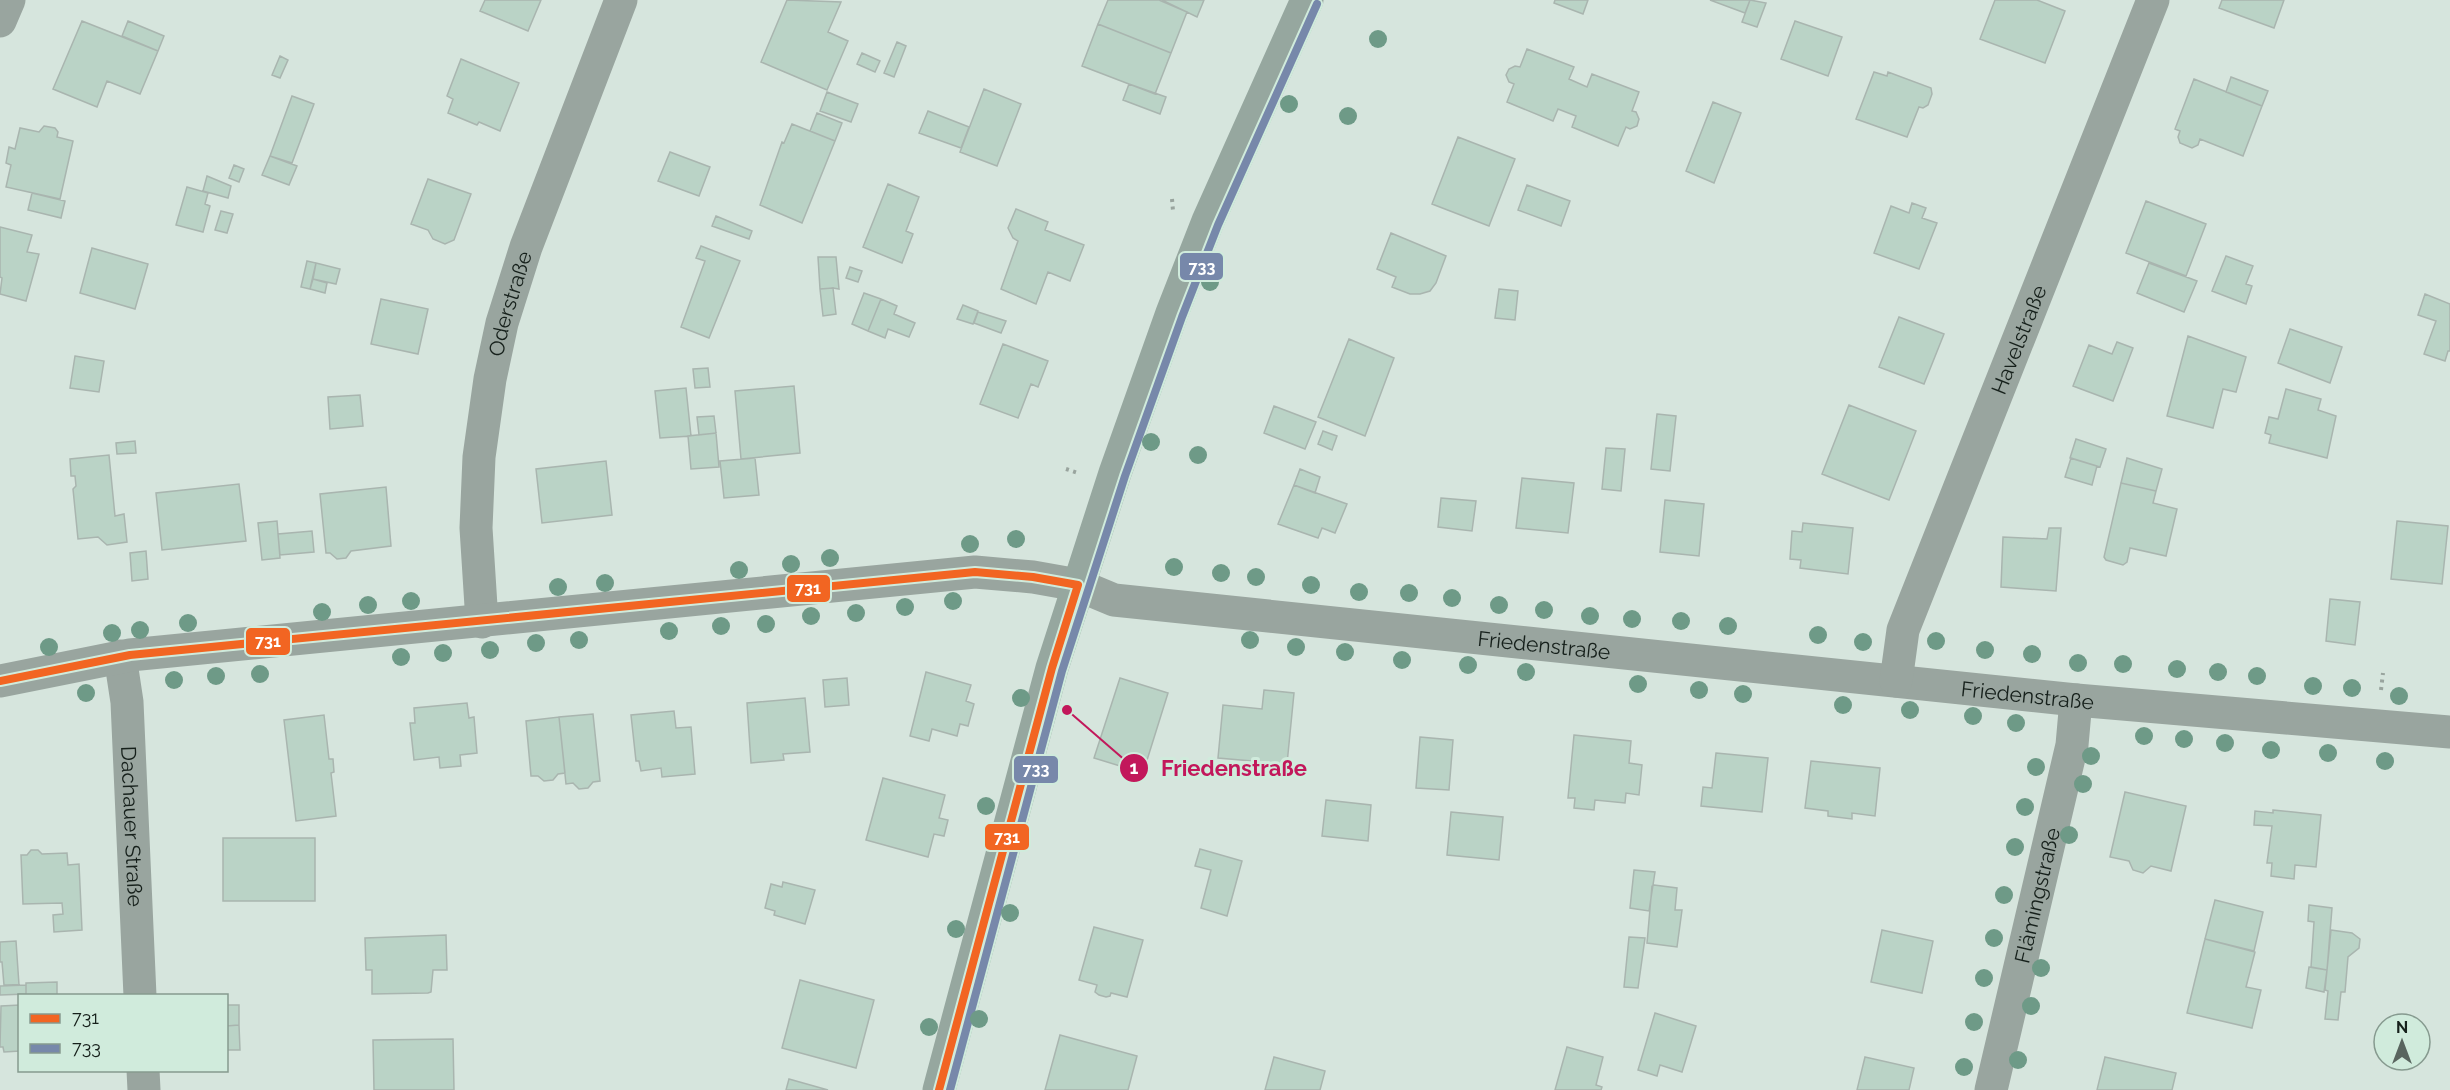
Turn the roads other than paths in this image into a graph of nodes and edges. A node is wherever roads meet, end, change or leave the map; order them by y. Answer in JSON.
{"nodes":[{"id":1,"x":9,"y":0,"type":"edge"},
{"id":2,"x":621,"y":0,"type":"edge"},
{"id":3,"x":1307,"y":0,"type":"edge"},
{"id":4,"x":2153,"y":0,"type":"edge"},
{"id":5,"x":0,"y":21,"type":"edge"},
{"id":6,"x":1078,"y":585,"type":"junction"},
{"id":7,"x":482,"y":622,"type":"junction"},
{"id":8,"x":120,"y":656,"type":"junction"},
{"id":9,"x":0,"y":681,"type":"edge"},
{"id":10,"x":1896,"y":681,"type":"junction"},
{"id":11,"x":2076,"y":700,"type":"junction"},
{"id":12,"x":2450,"y":732,"type":"edge"},
{"id":13,"x":140,"y":994,"type":"edge"},
{"id":14,"x":143,"y":1072,"type":"edge"},
{"id":15,"x":144,"y":1090,"type":"edge"},
{"id":16,"x":939,"y":1090,"type":"edge"},
{"id":17,"x":1991,"y":1090,"type":"edge"}],
"edges":[{"from":1,"to":5,"type":"street"},
{"from":2,"to":7,"type":"street","name":"Oderstraße"},
{"from":3,"to":6,"type":"main road"},
{"from":4,"to":10,"type":"street","name":"Havelstraße"},
{"from":6,"to":7,"type":"street","name":"Friedenstraße"},
{"from":6,"to":10,"type":"street","name":"Friedenstraße"},
{"from":6,"to":16,"type":"main road"},
{"from":7,"to":8,"type":"street","name":"Friedenstraße"},
{"from":8,"to":9,"type":"street","name":"Friedenstraße"},
{"from":8,"to":13,"type":"street","name":"Dachauer Straße"},
{"from":10,"to":11,"type":"street","name":"Friedenstraße"},
{"from":11,"to":12,"type":"street","name":"Friedenstraße"},
{"from":11,"to":17,"type":"street","name":"Flämingstraße"},
{"from":14,"to":15,"type":"street"}]}
